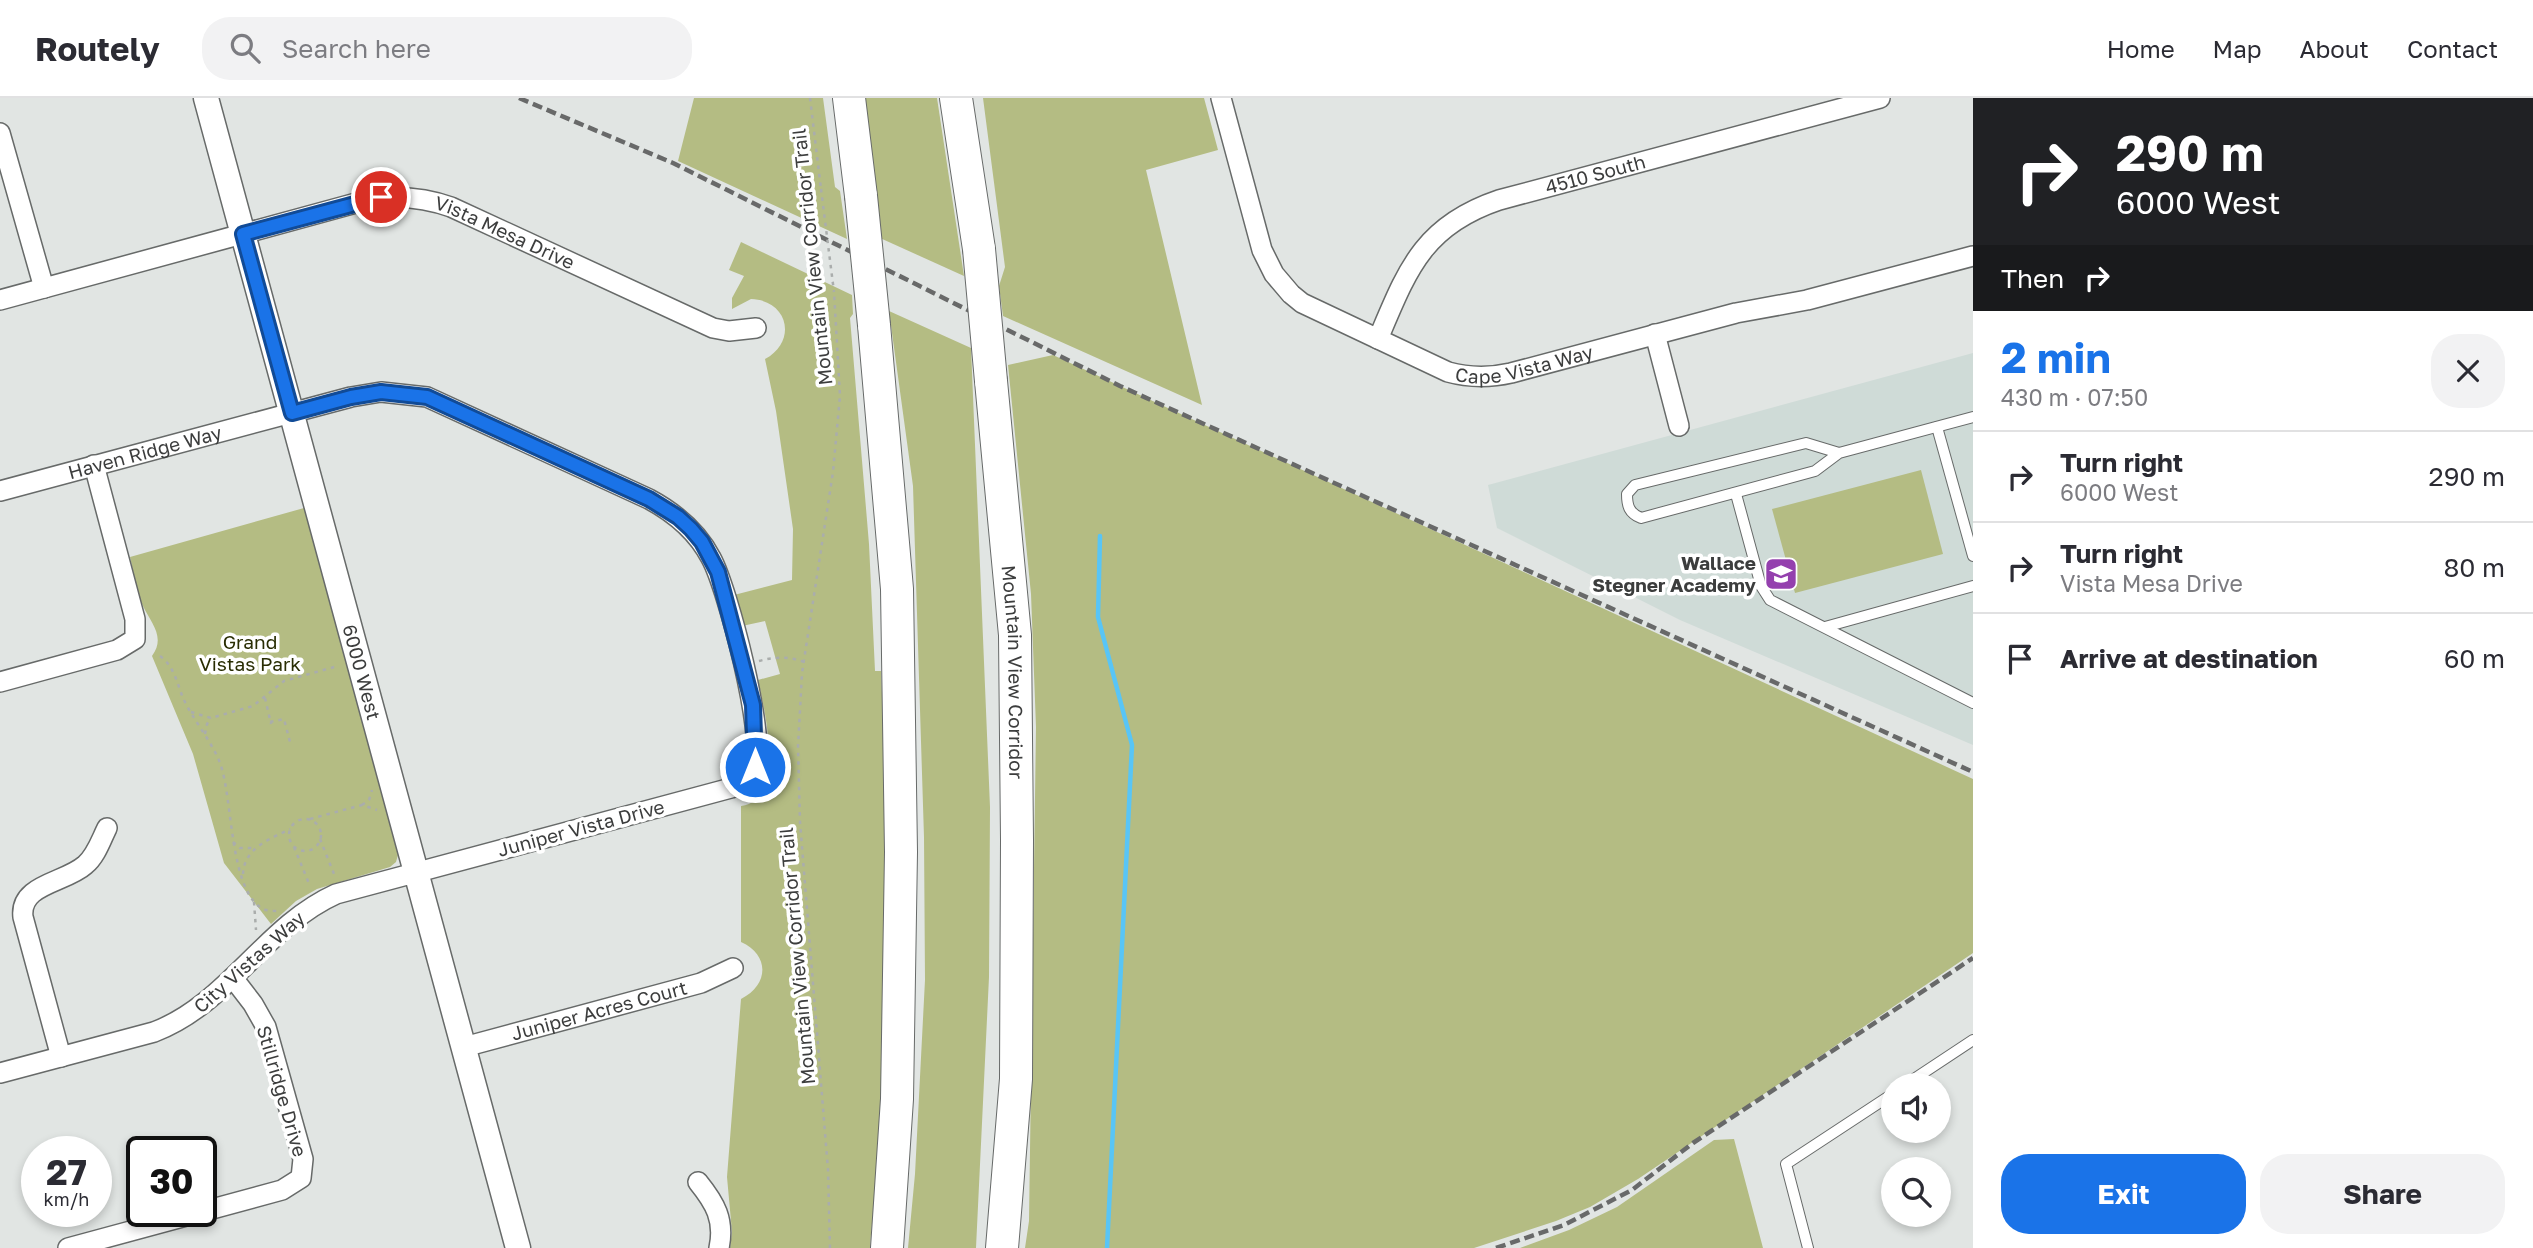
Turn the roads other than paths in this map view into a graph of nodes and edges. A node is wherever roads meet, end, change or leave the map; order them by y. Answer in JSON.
{"nodes":[{"id":1,"x":206,"y":98,"type":"edge"},
{"id":2,"x":849,"y":98,"type":"edge"},
{"id":3,"x":956,"y":98,"type":"edge"},
{"id":4,"x":1221,"y":98,"type":"edge"},
{"id":5,"x":1880,"y":98,"type":"edge"},
{"id":6,"x":0,"y":133,"type":"edge"},
{"id":7,"x":243,"y":234,"type":"junction"},
{"id":8,"x":1973,"y":256,"type":"edge"},
{"id":9,"x":44,"y":288,"type":"junction"},
{"id":10,"x":0,"y":300,"type":"edge"},
{"id":11,"x":756,"y":328,"type":"dead end"},
{"id":12,"x":1655,"y":334,"type":"junction"},
{"id":13,"x":1378,"y":339,"type":"junction"},
{"id":14,"x":292,"y":413,"type":"junction"},
{"id":15,"x":1973,"y":417,"type":"edge"},
{"id":16,"x":1679,"y":426,"type":"dead end"},
{"id":17,"x":1937,"y":427,"type":"junction"},
{"id":18,"x":1839,"y":453,"type":"junction"},
{"id":19,"x":94,"y":465,"type":"junction"},
{"id":20,"x":0,"y":491,"type":"edge"},
{"id":21,"x":1736,"y":494,"type":"junction"},
{"id":22,"x":1973,"y":556,"type":"edge"},
{"id":23,"x":1973,"y":586,"type":"edge"},
{"id":24,"x":1825,"y":627,"type":"junction"},
{"id":25,"x":0,"y":682,"type":"edge"},
{"id":26,"x":1973,"y":703,"type":"edge"},
{"id":27,"x":745,"y":782,"type":"joint"},
{"id":28,"x":107,"y":828,"type":"dead end"},
{"id":29,"x":416,"y":873,"type":"junction"},
{"id":30,"x":733,"y":968,"type":"dead end"},
{"id":31,"x":233,"y":978,"type":"junction"},
{"id":32,"x":1973,"y":1040,"type":"edge"},
{"id":33,"x":464,"y":1047,"type":"junction"},
{"id":34,"x":61,"y":1057,"type":"junction"},
{"id":35,"x":0,"y":1073,"type":"edge"},
{"id":36,"x":1923,"y":1073,"type":"edge"},
{"id":37,"x":1881,"y":1102,"type":"edge"},
{"id":38,"x":698,"y":1182,"type":"dead end"},
{"id":39,"x":68,"y":1248,"type":"edge"},
{"id":40,"x":518,"y":1248,"type":"edge"},
{"id":41,"x":719,"y":1248,"type":"edge"},
{"id":42,"x":887,"y":1248,"type":"edge"},
{"id":43,"x":1002,"y":1248,"type":"edge"},
{"id":44,"x":1808,"y":1248,"type":"edge"}],
"edges":[{"from":1,"to":7,"type":"street","name":"6000 West"},
{"from":2,"to":42,"type":"highway","bridge":true},
{"from":3,"to":43,"type":"highway","name":"Mountain View Corridor","bridge":true},
{"from":4,"to":13,"type":"street","name":"Cape Vista Way"},
{"from":5,"to":13,"type":"street","name":"4510 South"},
{"from":6,"to":9,"type":"street"},
{"from":7,"to":9,"type":"street","name":"Vista Mesa Drive"},
{"from":7,"to":11,"type":"street","name":"Vista Mesa Drive"},
{"from":7,"to":14,"type":"street","name":"6000 West"},
{"from":8,"to":12,"type":"street","name":"Cape Vista Way"},
{"from":9,"to":10,"type":"street","name":"Vista Mesa Drive"},
{"from":12,"to":13,"type":"street","name":"Cape Vista Way"},
{"from":12,"to":16,"type":"street"},
{"from":14,"to":19,"type":"street","name":"Haven Ridge Way"},
{"from":14,"to":27,"type":"street","name":"Haven Ridge Way"},
{"from":14,"to":29,"type":"street","name":"6000 West"},
{"from":15,"to":17,"type":"lane"},
{"from":17,"to":18,"type":"lane"},
{"from":17,"to":22,"type":"lane"},
{"from":18,"to":21,"type":"lane"},
{"from":18,"to":21,"type":"lane"},
{"from":19,"to":20,"type":"street","name":"Haven Ridge Way"},
{"from":19,"to":25,"type":"street"},
{"from":21,"to":24,"type":"lane"},
{"from":23,"to":24,"type":"lane"},
{"from":24,"to":26,"type":"lane"},
{"from":27,"to":29,"type":"street","name":"Juniper Vista Drive"},
{"from":28,"to":34,"type":"street"},
{"from":29,"to":31,"type":"street","name":"City Vistas Way"},
{"from":29,"to":33,"type":"street","name":"6000 West"},
{"from":30,"to":33,"type":"street","name":"Juniper Acres Court"},
{"from":31,"to":34,"type":"street","name":"City Vistas Way"},
{"from":31,"to":39,"type":"street","name":"Stillridge Drive"},
{"from":32,"to":36,"type":"lane"},
{"from":33,"to":40,"type":"street","name":"6000 West"},
{"from":34,"to":35,"type":"street","name":"City Vistas Way"},
{"from":37,"to":44,"type":"lane"},
{"from":38,"to":41,"type":"street"}]}
